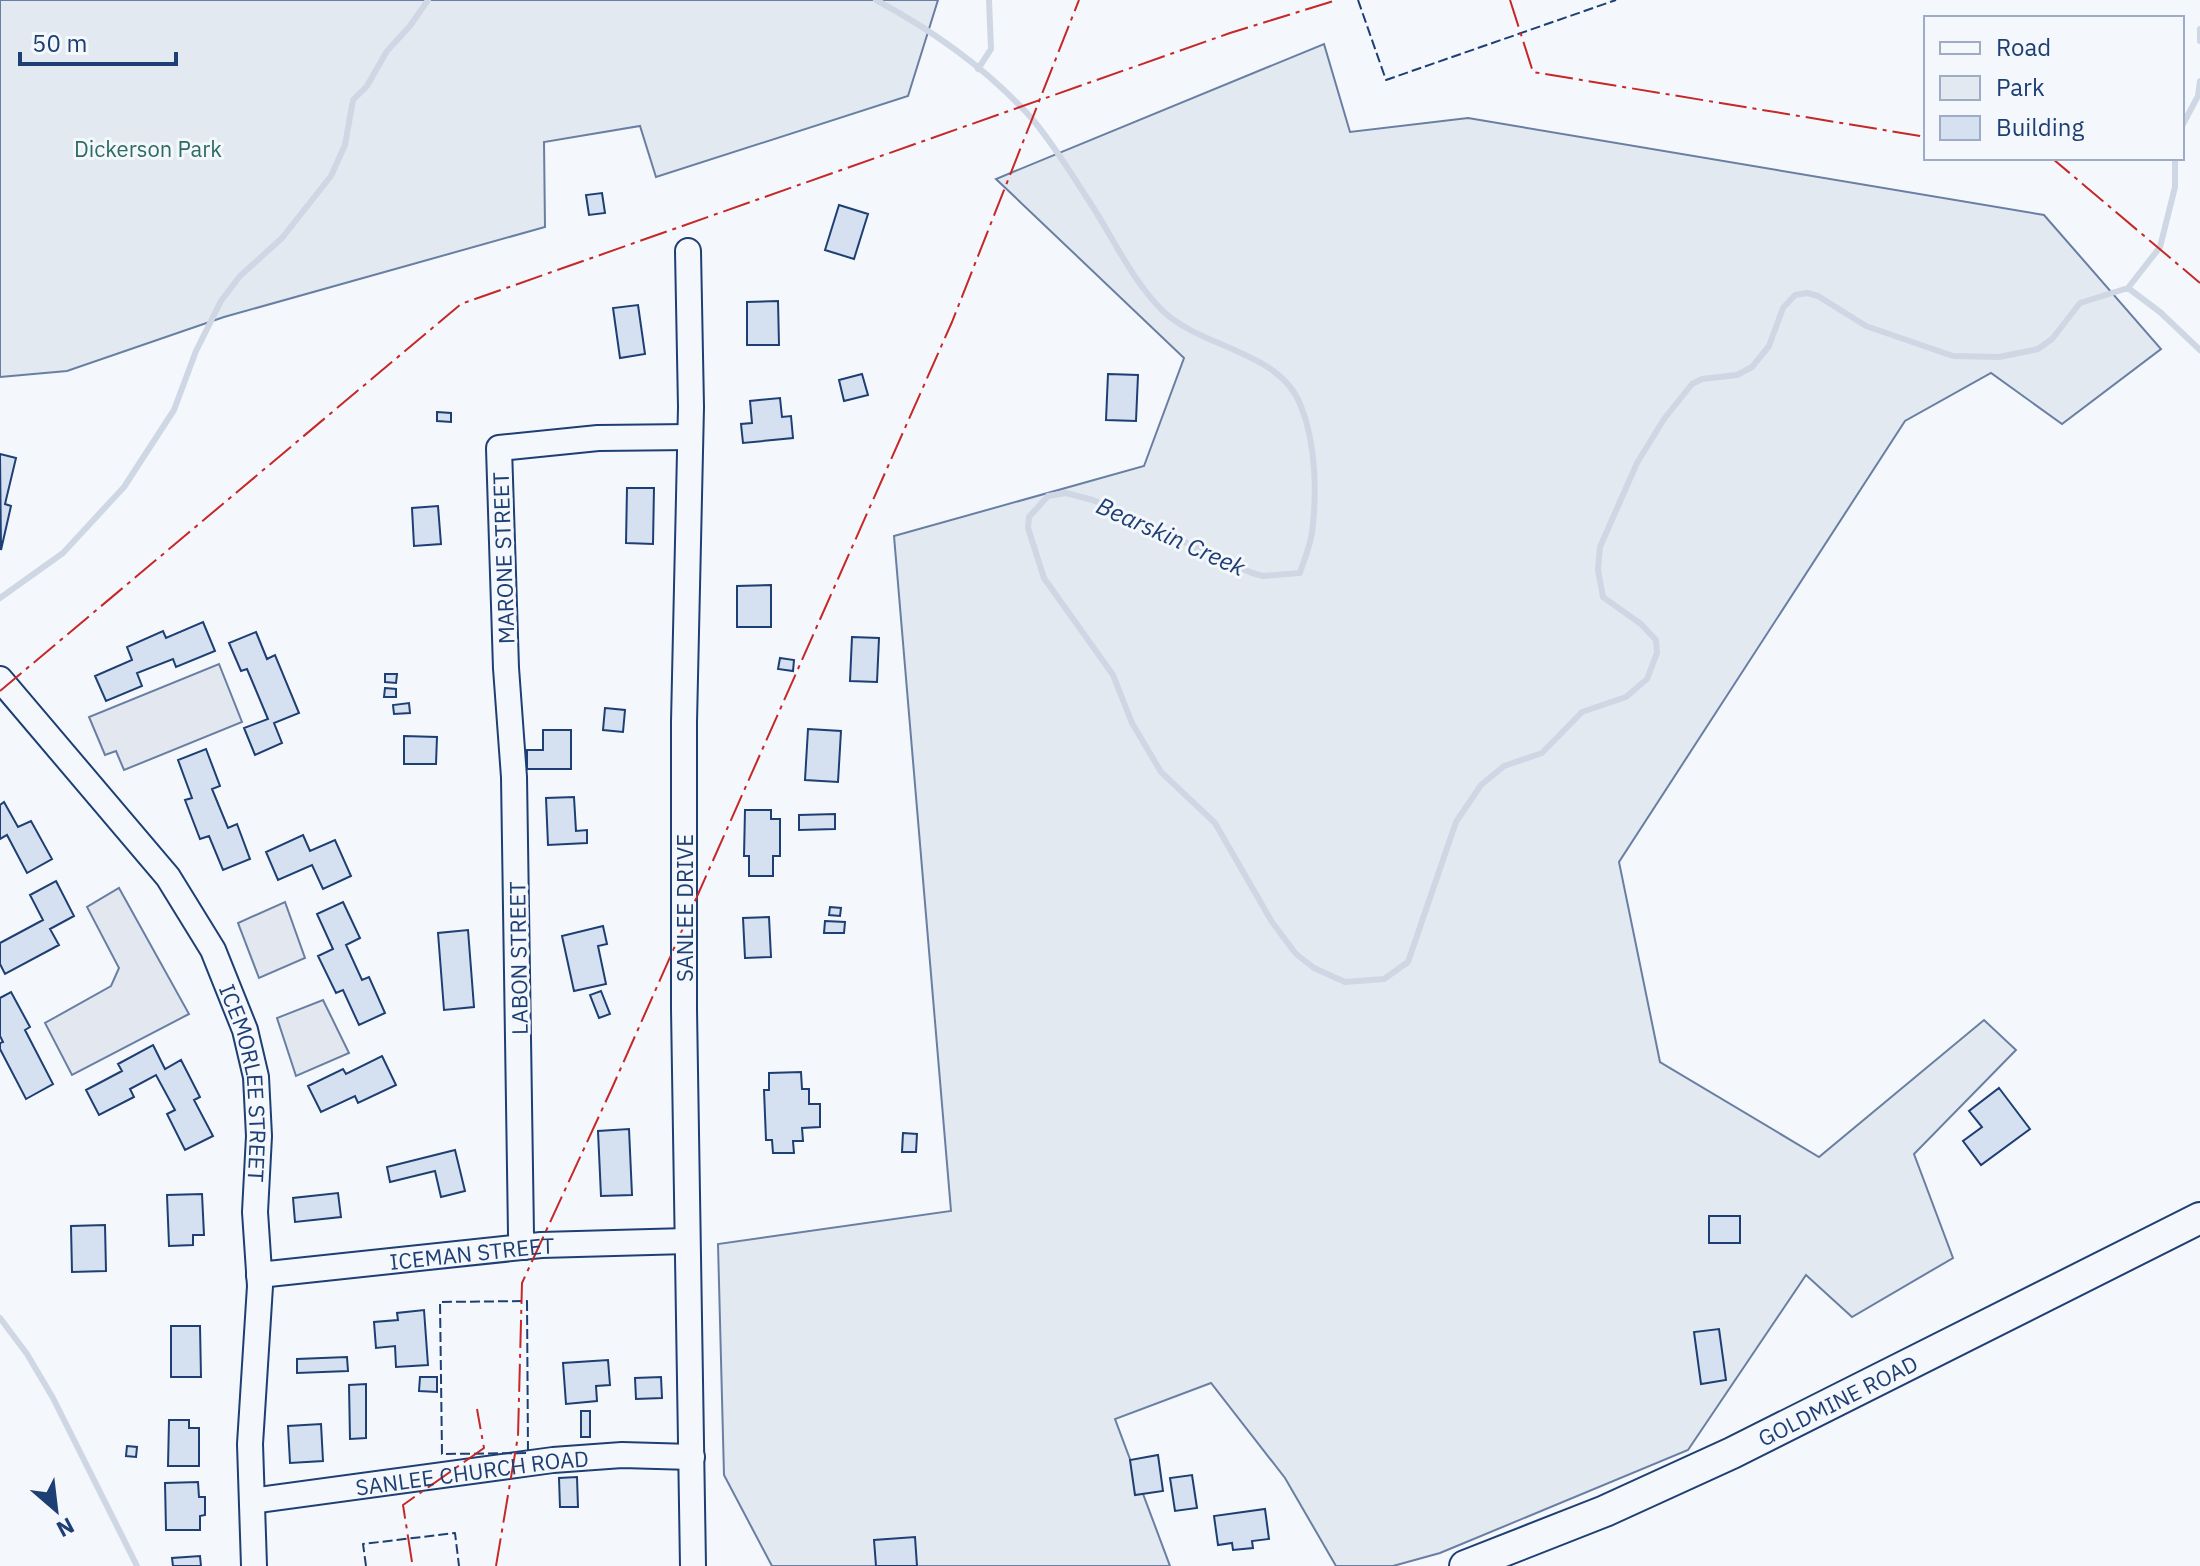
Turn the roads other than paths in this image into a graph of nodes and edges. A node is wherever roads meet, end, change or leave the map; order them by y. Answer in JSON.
{"nodes":[{"id":1,"x":688,"y":251,"type":"dead end"},
{"id":2,"x":690,"y":437,"type":"junction"},
{"id":3,"x":506,"y":668,"type":"joint"},
{"id":4,"x":0,"y":679,"type":"edge"},
{"id":5,"x":2200,"y":1218,"type":"edge"},
{"id":6,"x":687,"y":1241,"type":"junction"},
{"id":7,"x":524,"y":1247,"type":"junction"},
{"id":8,"x":259,"y":1275,"type":"junction"},
{"id":9,"x":692,"y":1457,"type":"junction"},
{"id":10,"x":252,"y":1501,"type":"junction"},
{"id":11,"x":254,"y":1566,"type":"edge"},
{"id":12,"x":693,"y":1566,"type":"edge"},
{"id":13,"x":1465,"y":1566,"type":"edge"}],
"edges":[{"from":1,"to":2,"type":"street","name":"SANLEE DRIVE"},
{"from":2,"to":3,"type":"street","name":"MARONE STREET"},
{"from":2,"to":6,"type":"street","name":"SANLEE DRIVE"},
{"from":3,"to":7,"type":"street","name":"LABON STREET"},
{"from":4,"to":8,"type":"street","name":"ICEMORLEE STREET"},
{"from":5,"to":13,"type":"main road","name":"GOLDMINE ROAD"},
{"from":6,"to":7,"type":"street","name":"ICEMAN STREET"},
{"from":6,"to":9,"type":"street","name":"SANLEE DRIVE"},
{"from":7,"to":8,"type":"street","name":"ICEMAN STREET"},
{"from":8,"to":10,"type":"street","name":"ICEMORLEE STREET"},
{"from":9,"to":10,"type":"street","name":"SANLEE CHURCH ROAD"},
{"from":9,"to":12,"type":"street","name":"SANLEE DRIVE"},
{"from":10,"to":11,"type":"street","name":"ICEMORLEE STREET"}]}
